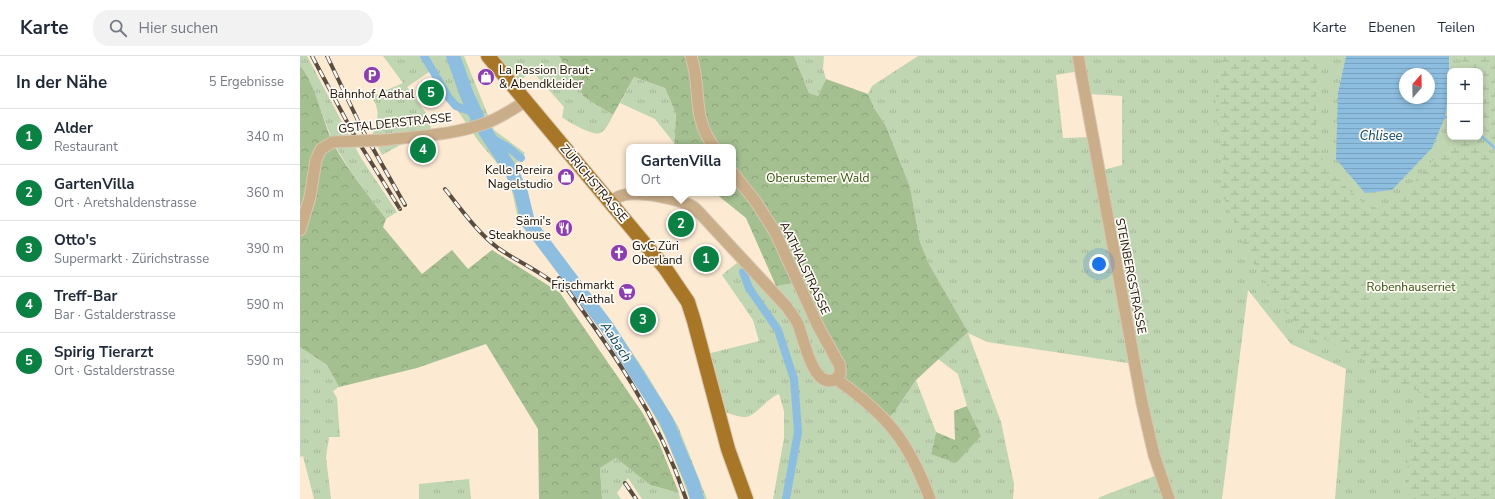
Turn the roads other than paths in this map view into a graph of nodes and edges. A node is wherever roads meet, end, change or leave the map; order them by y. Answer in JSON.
{"nodes":[{"id":1,"x":488,"y":56,"type":"edge"},
{"id":2,"x":691,"y":56,"type":"edge"},
{"id":3,"x":1078,"y":56,"type":"edge"},
{"id":4,"x":526,"y":101,"type":"junction"},
{"id":5,"x":712,"y":144,"type":"edge"},
{"id":6,"x":736,"y":177,"type":"edge"},
{"id":7,"x":626,"y":195,"type":"edge"},
{"id":8,"x":648,"y":196,"type":"edge"},
{"id":9,"x":610,"y":202,"type":"junction"},
{"id":10,"x":300,"y":230,"type":"edge"},
{"id":11,"x":836,"y":379,"type":"junction"},
{"id":12,"x":746,"y":499,"type":"edge"},
{"id":13,"x":930,"y":499,"type":"edge"},
{"id":14,"x":1169,"y":499,"type":"edge"}],
"edges":[{"from":1,"to":4,"type":"main road","name":"ZÜRICHSTRASSE"},
{"from":2,"to":5,"type":"street"},
{"from":3,"to":14,"type":"street","name":"STEINBERGSTRASSE"},
{"from":4,"to":9,"type":"main road","name":"ZÜRICHSTRASSE"},
{"from":4,"to":10,"type":"street","name":"GSTALDERSTRASSE","bridge":true},
{"from":6,"to":11,"type":"street","name":"AATHALSTRASSE"},
{"from":7,"to":9,"type":"street"},
{"from":8,"to":11,"type":"street"},
{"from":9,"to":12,"type":"main road","name":"ZÜRICHSTRASSE"},
{"from":11,"to":13,"type":"street"}]}
